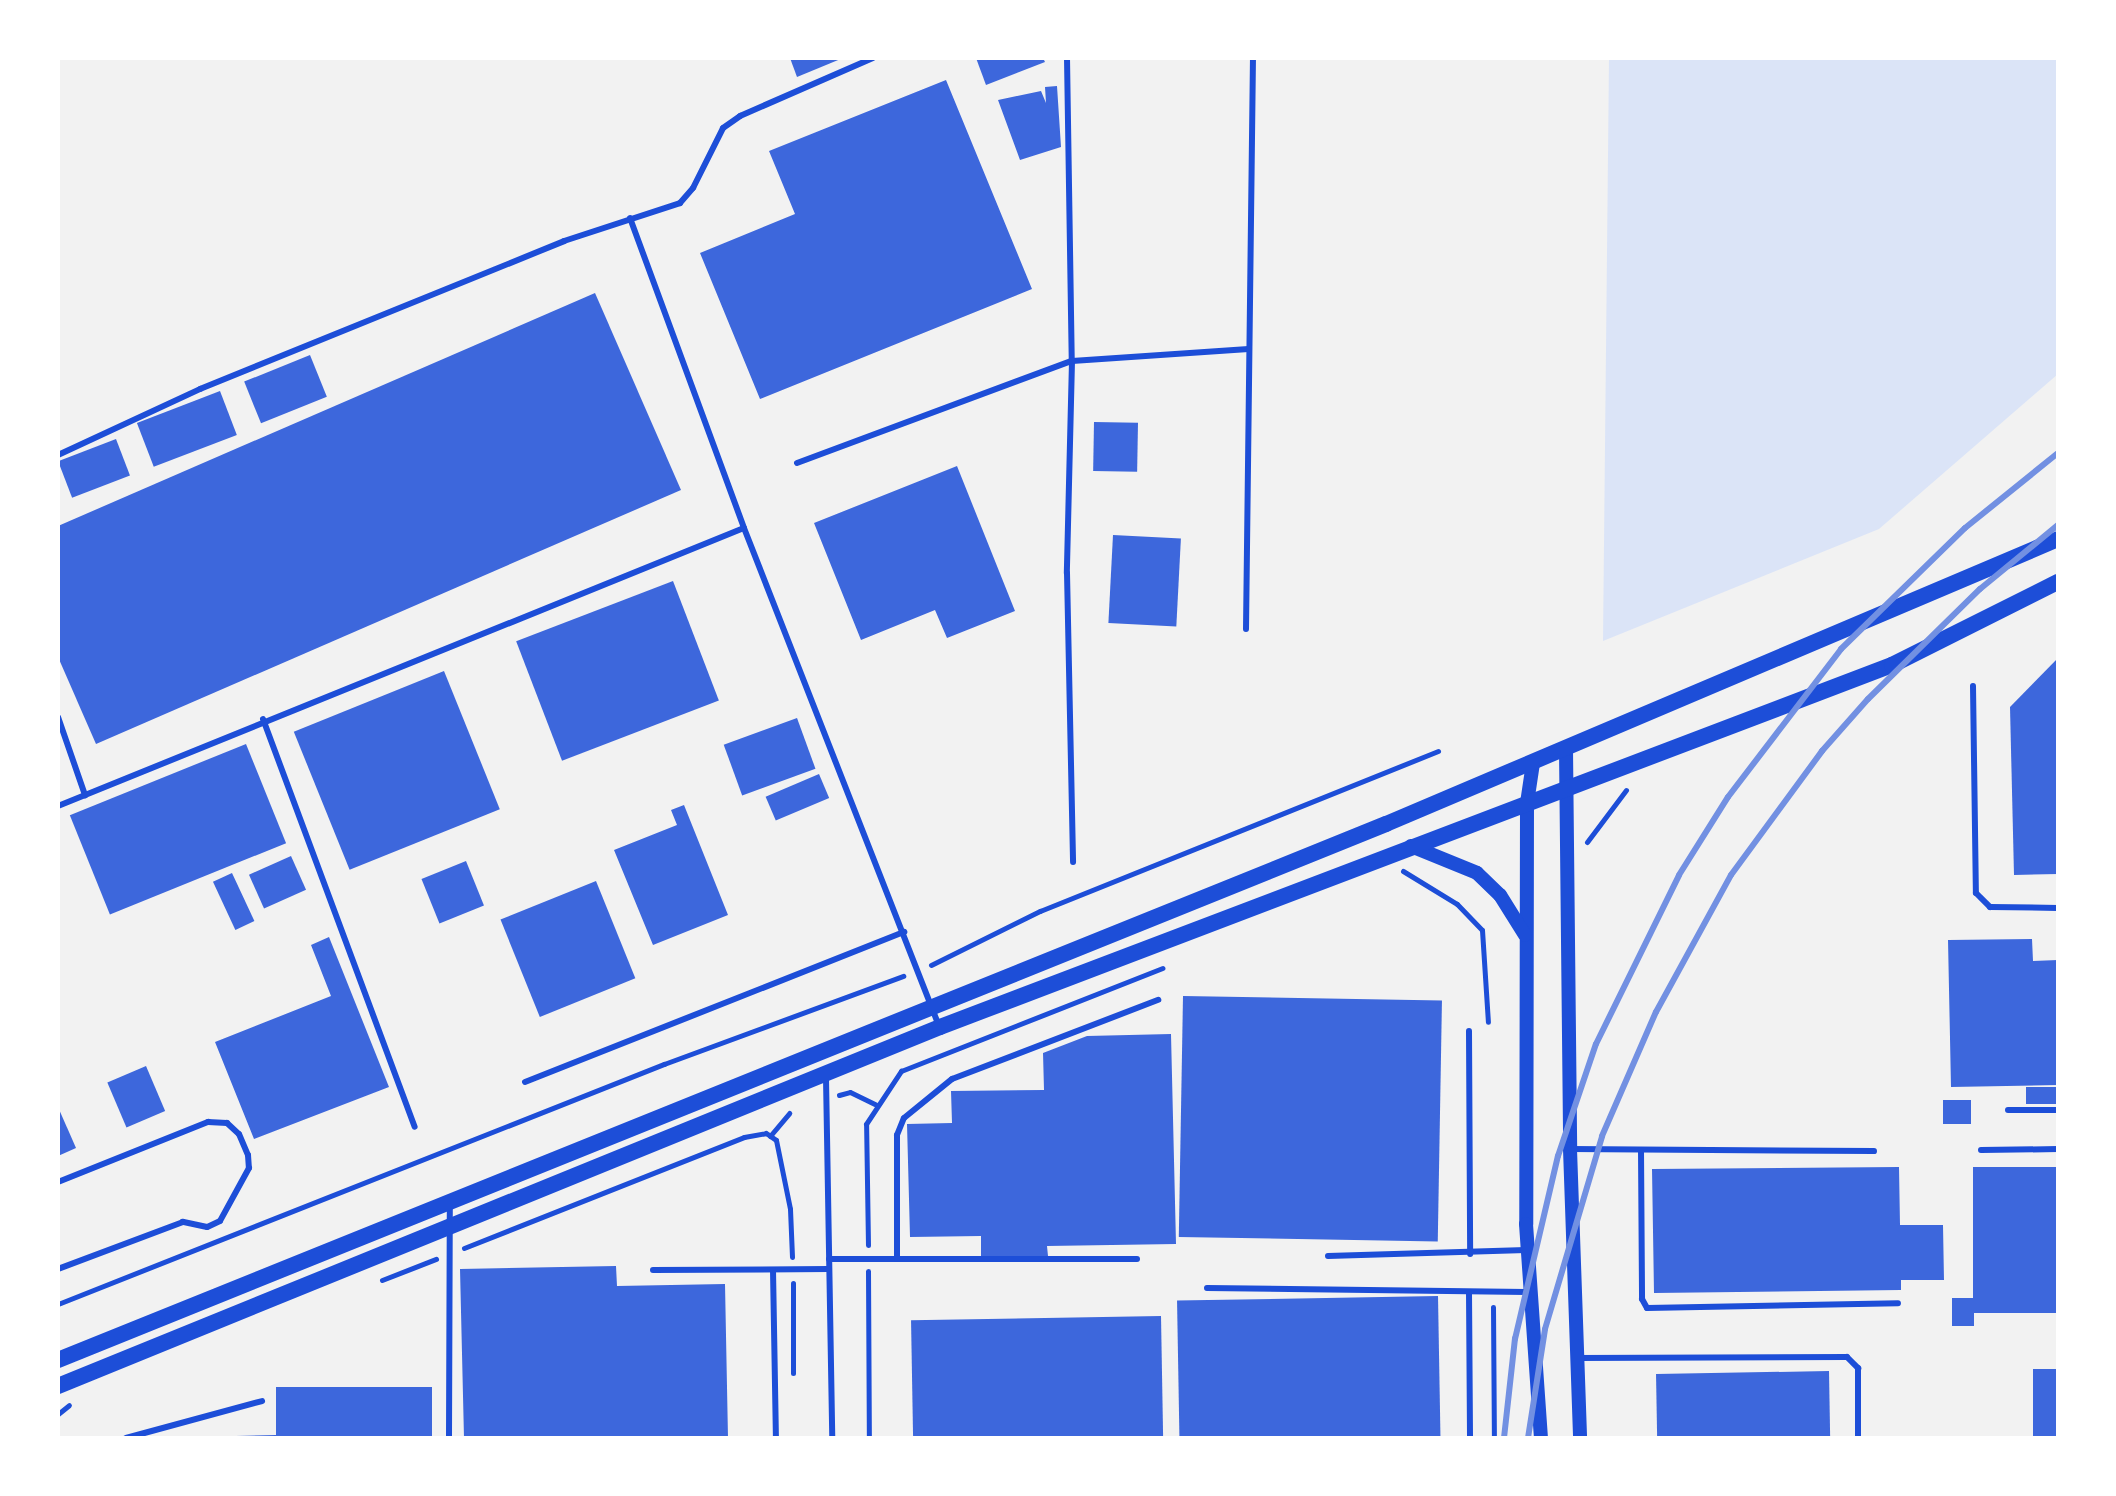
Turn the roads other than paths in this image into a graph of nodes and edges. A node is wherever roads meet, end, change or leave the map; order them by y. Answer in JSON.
{"nodes":[{"id":1,"x":873,"y":58,"type":"edge"},
{"id":2,"x":1067,"y":58,"type":"edge"},
{"id":3,"x":1253,"y":58,"type":"edge"},
{"id":4,"x":630,"y":218,"type":"junction"},
{"id":5,"x":1249,"y":349,"type":"junction"},
{"id":6,"x":1072,"y":361,"type":"junction"},
{"id":7,"x":58,"y":455,"type":"edge"},
{"id":8,"x":797,"y":463,"type":"dead end"},
{"id":9,"x":744,"y":528,"type":"junction"},
{"id":10,"x":2058,"y":539,"type":"edge"},
{"id":11,"x":2058,"y":582,"type":"edge"},
{"id":12,"x":1246,"y":629,"type":"dead end"},
{"id":13,"x":1973,"y":686,"type":"dead end"},
{"id":14,"x":58,"y":717,"type":"edge"},
{"id":15,"x":263,"y":719,"type":"junction"},
{"id":16,"x":1566,"y":749,"type":"junction"},
{"id":17,"x":1533,"y":763,"type":"junction"},
{"id":18,"x":1567,"y":789,"type":"junction"},
{"id":19,"x":85,"y":795,"type":"junction"},
{"id":20,"x":1527,"y":803,"type":"junction"},
{"id":21,"x":58,"y":806,"type":"edge"},
{"id":22,"x":1411,"y":846,"type":"junction"},
{"id":23,"x":1073,"y":862,"type":"dead end"},
{"id":24,"x":2058,"y":908,"type":"edge"},
{"id":25,"x":904,"y":932,"type":"junction"},
{"id":26,"x":1525,"y":935,"type":"junction"},
{"id":27,"x":1158,"y":1000,"type":"dead end"},
{"id":28,"x":933,"y":1006,"type":"junction"},
{"id":29,"x":940,"y":1027,"type":"junction"},
{"id":30,"x":1469,"y":1031,"type":"dead end"},
{"id":31,"x":825,"y":1073,"type":"junction"},
{"id":32,"x":525,"y":1082,"type":"dead end"},
{"id":33,"x":2008,"y":1110,"type":"dead end"},
{"id":34,"x":2058,"y":1110,"type":"edge"},
{"id":35,"x":415,"y":1127,"type":"dead end"},
{"id":36,"x":1570,"y":1149,"type":"junction"},
{"id":37,"x":2058,"y":1149,"type":"edge"},
{"id":38,"x":1641,"y":1150,"type":"junction"},
{"id":39,"x":1981,"y":1150,"type":"dead end"},
{"id":40,"x":1874,"y":1151,"type":"dead end"},
{"id":41,"x":58,"y":1182,"type":"edge"},
{"id":42,"x":449,"y":1201,"type":"junction"},
{"id":43,"x":451,"y":1225,"type":"junction"},
{"id":44,"x":1527,"y":1250,"type":"junction"},
{"id":45,"x":1470,"y":1254,"type":"junction"},
{"id":46,"x":1328,"y":1256,"type":"dead end"},
{"id":47,"x":829,"y":1259,"type":"junction"},
{"id":48,"x":897,"y":1259,"type":"junction"},
{"id":49,"x":1137,"y":1259,"type":"dead end"},
{"id":50,"x":58,"y":1269,"type":"edge"},
{"id":51,"x":829,"y":1269,"type":"junction"},
{"id":52,"x":653,"y":1270,"type":"dead end"},
{"id":53,"x":773,"y":1270,"type":"junction"},
{"id":54,"x":1207,"y":1288,"type":"dead end"},
{"id":55,"x":1469,"y":1292,"type":"junction"},
{"id":56,"x":1531,"y":1292,"type":"junction"},
{"id":57,"x":1898,"y":1303,"type":"dead end"},
{"id":58,"x":1577,"y":1358,"type":"junction"},
{"id":59,"x":58,"y":1360,"type":"edge"},
{"id":60,"x":59,"y":1382,"type":"edge"},
{"id":61,"x":262,"y":1401,"type":"dead end"},
{"id":62,"x":126,"y":1438,"type":"edge"},
{"id":63,"x":449,"y":1438,"type":"edge"},
{"id":64,"x":776,"y":1438,"type":"edge"},
{"id":65,"x":832,"y":1438,"type":"edge"},
{"id":66,"x":1470,"y":1438,"type":"edge"},
{"id":67,"x":1541,"y":1438,"type":"edge"},
{"id":68,"x":1580,"y":1438,"type":"edge"},
{"id":69,"x":1858,"y":1438,"type":"edge"}],
"edges":[{"from":1,"to":4,"type":"lane"},
{"from":2,"to":6,"type":"lane"},
{"from":3,"to":5,"type":"lane"},
{"from":4,"to":7,"type":"lane"},
{"from":4,"to":9,"type":"lane"},
{"from":5,"to":6,"type":"lane"},
{"from":5,"to":12,"type":"lane"},
{"from":6,"to":8,"type":"lane"},
{"from":6,"to":23,"type":"lane"},
{"from":9,"to":15,"type":"lane"},
{"from":9,"to":25,"type":"lane"},
{"from":10,"to":16,"type":"main road"},
{"from":11,"to":18,"type":"main road"},
{"from":13,"to":24,"type":"lane"},
{"from":14,"to":19,"type":"lane"},
{"from":15,"to":19,"type":"lane"},
{"from":15,"to":35,"type":"lane"},
{"from":16,"to":17,"type":"main road"},
{"from":16,"to":18,"type":"street"},
{"from":17,"to":20,"type":"street"},
{"from":17,"to":28,"type":"main road"},
{"from":18,"to":20,"type":"main road"},
{"from":18,"to":36,"type":"street"},
{"from":19,"to":21,"type":"lane"},
{"from":20,"to":22,"type":"main road"},
{"from":20,"to":26,"type":"street"},
{"from":22,"to":26,"type":"street"},
{"from":22,"to":29,"type":"main road"},
{"from":25,"to":28,"type":"lane"},
{"from":25,"to":32,"type":"lane"},
{"from":26,"to":44,"type":"street"},
{"from":27,"to":48,"type":"lane"},
{"from":28,"to":29,"type":"lane"},
{"from":28,"to":42,"type":"main road"},
{"from":29,"to":31,"type":"main road"},
{"from":30,"to":45,"type":"lane"},
{"from":31,"to":43,"type":"main road"},
{"from":31,"to":47,"type":"lane"},
{"from":33,"to":34,"type":"lane"},
{"from":36,"to":38,"type":"lane"},
{"from":36,"to":58,"type":"street"},
{"from":37,"to":39,"type":"lane"},
{"from":38,"to":40,"type":"lane"},
{"from":38,"to":57,"type":"lane"},
{"from":41,"to":50,"type":"lane"},
{"from":42,"to":43,"type":"lane"},
{"from":42,"to":59,"type":"main road"},
{"from":43,"to":60,"type":"main road"},
{"from":43,"to":63,"type":"lane"},
{"from":44,"to":45,"type":"lane"},
{"from":44,"to":56,"type":"street"},
{"from":45,"to":46,"type":"lane"},
{"from":47,"to":48,"type":"lane"},
{"from":47,"to":51,"type":"lane"},
{"from":48,"to":49,"type":"lane"},
{"from":51,"to":53,"type":"lane"},
{"from":51,"to":65,"type":"lane"},
{"from":52,"to":53,"type":"lane"},
{"from":53,"to":64,"type":"lane"},
{"from":54,"to":55,"type":"lane"},
{"from":55,"to":56,"type":"lane"},
{"from":55,"to":66,"type":"lane"},
{"from":56,"to":67,"type":"street"},
{"from":58,"to":68,"type":"street"},
{"from":58,"to":69,"type":"lane"},
{"from":61,"to":62,"type":"lane"}]}
